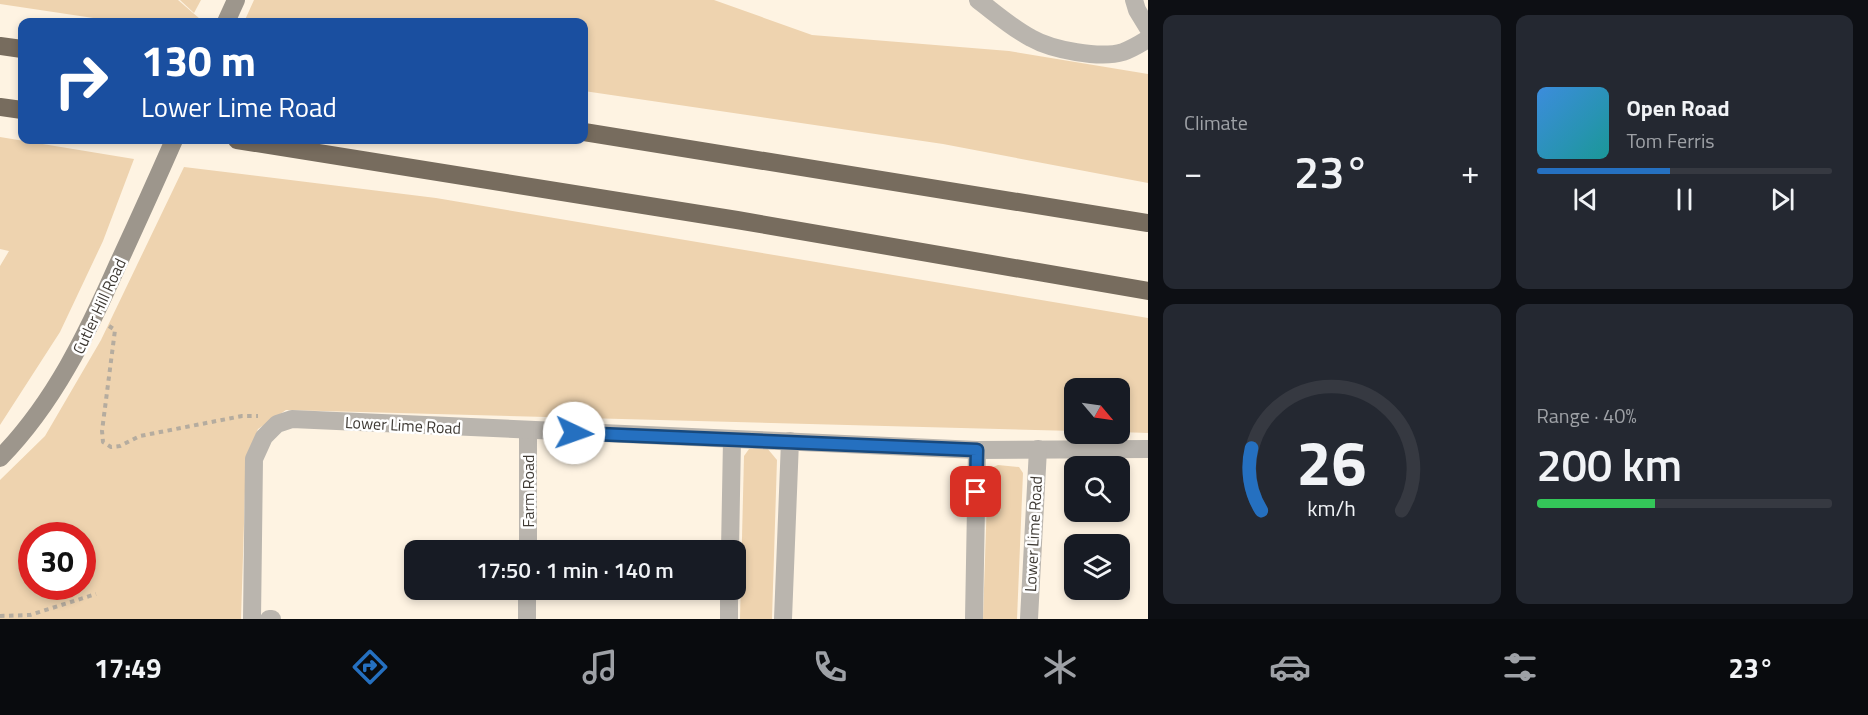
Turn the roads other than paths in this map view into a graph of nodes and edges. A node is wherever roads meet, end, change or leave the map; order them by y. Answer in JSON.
{"nodes":[{"id":1,"x":236,"y":0,"type":"edge"},
{"id":2,"x":978,"y":0,"type":"edge"},
{"id":3,"x":1134,"y":0,"type":"edge"},
{"id":4,"x":228,"y":18,"type":"edge"},
{"id":5,"x":1148,"y":28,"type":"edge"},
{"id":6,"x":1148,"y":39,"type":"edge"},
{"id":7,"x":0,"y":46,"type":"edge"},
{"id":8,"x":18,"y":48,"type":"edge"},
{"id":9,"x":0,"y":107,"type":"edge"},
{"id":10,"x":18,"y":109,"type":"edge"},
{"id":11,"x":588,"y":133,"type":"edge"},
{"id":12,"x":172,"y":144,"type":"edge"},
{"id":13,"x":262,"y":144,"type":"edge"},
{"id":14,"x":1148,"y":223,"type":"edge"},
{"id":15,"x":1148,"y":291,"type":"edge"},
{"id":16,"x":528,"y":431,"type":"junction"},
{"id":17,"x":732,"y":440,"type":"junction"},
{"id":18,"x":790,"y":441,"type":"junction"},
{"id":19,"x":1038,"y":449,"type":"junction"},
{"id":20,"x":1148,"y":449,"type":"edge"},
{"id":21,"x":977,"y":450,"type":"junction"},
{"id":22,"x":0,"y":458,"type":"edge"},
{"id":23,"x":528,"y":540,"type":"edge"},
{"id":24,"x":730,"y":540,"type":"edge"},
{"id":25,"x":527,"y":600,"type":"edge"},
{"id":26,"x":729,"y":600,"type":"edge"},
{"id":27,"x":252,"y":619,"type":"edge"},
{"id":28,"x":527,"y":619,"type":"edge"},
{"id":29,"x":729,"y":619,"type":"edge"},
{"id":30,"x":783,"y":619,"type":"edge"},
{"id":31,"x":974,"y":619,"type":"edge"},
{"id":32,"x":1029,"y":619,"type":"edge"}],
"edges":[{"from":1,"to":4,"type":"street"},
{"from":2,"to":6,"type":"street"},
{"from":3,"to":5,"type":"street"},
{"from":7,"to":8,"type":"highway"},
{"from":9,"to":10,"type":"highway"},
{"from":11,"to":14,"type":"highway"},
{"from":12,"to":22,"type":"street","name":"Cutler Hill Road"},
{"from":13,"to":15,"type":"highway"},
{"from":16,"to":17,"type":"street","name":"Lower Lime Road"},
{"from":16,"to":23,"type":"street","name":"Farm Road"},
{"from":16,"to":27,"type":"street","name":"Lower Lime Road"},
{"from":17,"to":18,"type":"street","name":"Lower Lime Road"},
{"from":17,"to":24,"type":"street"},
{"from":18,"to":21,"type":"street","name":"Lower Lime Road"},
{"from":18,"to":30,"type":"street"},
{"from":19,"to":20,"type":"street","name":"Lower Lime Road"},
{"from":19,"to":21,"type":"street","name":"Lower Lime Road"},
{"from":19,"to":32,"type":"street","name":"Lower Lime Road"},
{"from":21,"to":31,"type":"street"},
{"from":25,"to":28,"type":"street"},
{"from":26,"to":29,"type":"street"}]}
